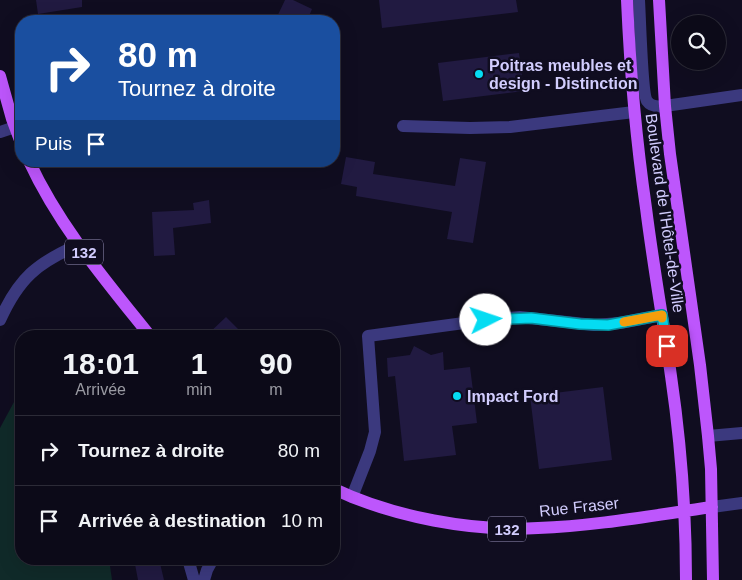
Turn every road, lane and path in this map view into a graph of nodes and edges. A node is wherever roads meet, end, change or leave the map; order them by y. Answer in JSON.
{"nodes":[{"id":1,"x":627,"y":0,"type":"edge"},
{"id":2,"x":639,"y":0,"type":"edge"},
{"id":3,"x":659,"y":0,"type":"edge"},
{"id":4,"x":0,"y":76,"type":"edge"},
{"id":5,"x":742,"y":95,"type":"edge"},
{"id":6,"x":665,"y":106,"type":"junction"},
{"id":7,"x":634,"y":112,"type":"junction"},
{"id":8,"x":15,"y":126,"type":"joint"},
{"id":9,"x":403,"y":126,"type":"dead end"},
{"id":10,"x":0,"y":132,"type":"edge"},
{"id":11,"x":32,"y":167,"type":"edge"},
{"id":12,"x":78,"y":245,"type":"junction"},
{"id":13,"x":662,"y":315,"type":"junction"},
{"id":14,"x":0,"y":320,"type":"edge"},
{"id":15,"x":145,"y":330,"type":"edge"},
{"id":16,"x":742,"y":433,"type":"edge"},
{"id":17,"x":708,"y":436,"type":"junction"},
{"id":18,"x":340,"y":492,"type":"edge"},
{"id":19,"x":352,"y":497,"type":"junction"},
{"id":20,"x":742,"y":503,"type":"edge"},
{"id":21,"x":712,"y":507,"type":"junction"},
{"id":22,"x":684,"y":511,"type":"junction"},
{"id":23,"x":190,"y":565,"type":"edge"},
{"id":24,"x":209,"y":565,"type":"edge"},
{"id":25,"x":194,"y":580,"type":"edge"},
{"id":26,"x":204,"y":580,"type":"edge"},
{"id":27,"x":686,"y":580,"type":"edge"},
{"id":28,"x":713,"y":580,"type":"edge"}],
"edges":[{"from":1,"to":7,"type":"main road","name":"Boulevard de l'Hôtel-de-Ville"},
{"from":2,"to":6,"type":"street"},
{"from":3,"to":6,"type":"main road","name":"Boulevard de l'Hôtel-de-Ville"},
{"from":4,"to":8,"type":"main road"},
{"from":5,"to":6,"type":"street"},
{"from":6,"to":17,"type":"main road","name":"Boulevard de l'Hôtel-de-Ville"},
{"from":7,"to":9,"type":"street"},
{"from":7,"to":13,"type":"main road","name":"Boulevard de l'Hôtel-de-Ville"},
{"from":8,"to":10,"type":"street"},
{"from":11,"to":12,"type":"main road","number":"132"},
{"from":12,"to":14,"type":"street"},
{"from":12,"to":15,"type":"main road","number":"132"},
{"from":13,"to":19,"type":"street"},
{"from":13,"to":22,"type":"main road","name":"Boulevard de l'Hôtel-de-Ville"},
{"from":16,"to":17,"type":"street"},
{"from":17,"to":21,"type":"main road","name":"Boulevard de l'Hôtel-de-Ville"},
{"from":18,"to":19,"type":"main road","name":"Rue Fraser","number":"132"},
{"from":19,"to":22,"type":"main road","name":"Rue Fraser","number":"132"},
{"from":20,"to":21,"type":"street"},
{"from":21,"to":22,"type":"main road","name":"Rue Fraser","number":"132"},
{"from":21,"to":28,"type":"main road","name":"Boulevard de l'Hôtel-de-Ville"},
{"from":22,"to":27,"type":"main road","name":"Boulevard de l'Hôtel-de-Ville"},
{"from":23,"to":25,"type":"street"},
{"from":24,"to":26,"type":"street"}]}
